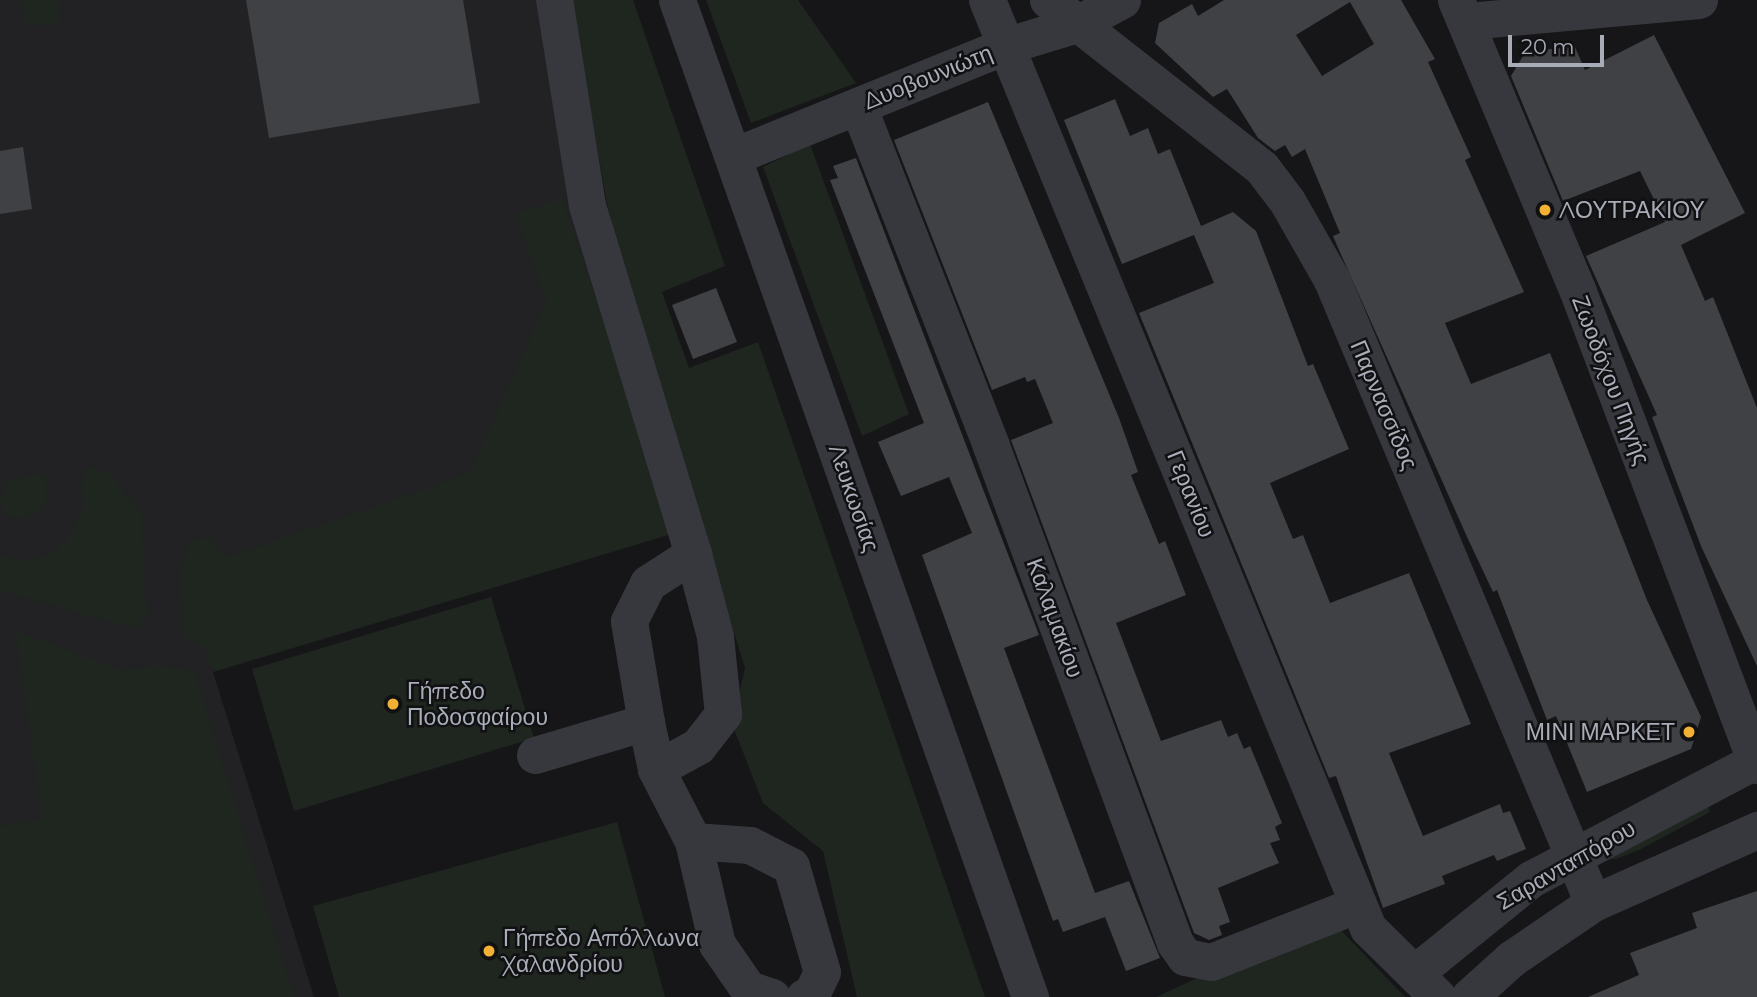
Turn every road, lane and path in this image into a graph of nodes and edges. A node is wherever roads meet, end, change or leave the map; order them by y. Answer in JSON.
{"nodes":[{"id":1,"x":554,"y":0,"type":"edge"},
{"id":2,"x":677,"y":0,"type":"edge"},
{"id":3,"x":987,"y":0,"type":"edge"},
{"id":4,"x":1048,"y":0,"type":"edge"},
{"id":5,"x":1122,"y":0,"type":"edge"},
{"id":6,"x":1699,"y":0,"type":"edge"},
{"id":7,"x":1462,"y":11,"type":"edge"},
{"id":8,"x":1077,"y":24,"type":"junction"},
{"id":9,"x":1008,"y":45,"type":"junction"},
{"id":10,"x":858,"y":106,"type":"junction"},
{"id":11,"x":734,"y":156,"type":"junction"},
{"id":12,"x":693,"y":554,"type":"junction"},
{"id":13,"x":646,"y":722,"type":"junction"},
{"id":14,"x":535,"y":755,"type":"dead end"},
{"id":15,"x":1757,"y":762,"type":"edge"},
{"id":16,"x":656,"y":769,"type":"junction"},
{"id":17,"x":1757,"y":830,"type":"edge"},
{"id":18,"x":693,"y":841,"type":"junction"},
{"id":19,"x":1572,"y":856,"type":"junction"},
{"id":20,"x":1592,"y":903,"type":"junction"},
{"id":21,"x":1358,"y":904,"type":"junction"},
{"id":22,"x":1427,"y":985,"type":"edge"},
{"id":23,"x":809,"y":996,"type":"edge"},
{"id":24,"x":772,"y":997,"type":"edge"},
{"id":25,"x":1030,"y":997,"type":"edge"},
{"id":26,"x":1469,"y":997,"type":"edge"}],
"edges":[{"from":1,"to":12,"type":"street"},
{"from":2,"to":11,"type":"street","name":"Λευκωσίας"},
{"from":3,"to":9,"type":"street","name":"Γερανίου"},
{"from":4,"to":8,"type":"street","name":"Παρνασσίδος"},
{"from":5,"to":8,"type":"street","name":"Δυοβουνιώτη"},
{"from":6,"to":7,"type":"street"},
{"from":7,"to":15,"type":"street","name":"Ζωοδόχου Πηγής"},
{"from":8,"to":9,"type":"street","name":"Δυοβουνιώτη"},
{"from":8,"to":19,"type":"street","name":"Παρνασσίδος"},
{"from":9,"to":10,"type":"street","name":"Δυοβουνιώτη"},
{"from":9,"to":21,"type":"street","name":"Γερανίου"},
{"from":10,"to":11,"type":"street","name":"Δυοβουνιώτη"},
{"from":10,"to":21,"type":"street","name":"Καλαμακίου"},
{"from":11,"to":25,"type":"street","name":"Λευκωσίας"},
{"from":12,"to":13,"type":"street"},
{"from":12,"to":16,"type":"street"},
{"from":13,"to":14,"type":"street"},
{"from":13,"to":16,"type":"street"},
{"from":15,"to":19,"type":"street","name":"Σαρανταπόρου"},
{"from":16,"to":18,"type":"street"},
{"from":17,"to":20,"type":"street","name":"Σαρανταπόρου"},
{"from":18,"to":23,"type":"street"},
{"from":18,"to":24,"type":"street"},
{"from":19,"to":20,"type":"street","name":"Παρνασσίδος"},
{"from":19,"to":22,"type":"street","name":"Σαρανταπόρου"},
{"from":20,"to":26,"type":"street","name":"Σαρανταπόρου"},
{"from":21,"to":22,"type":"street","name":"Γερανίου"}]}
